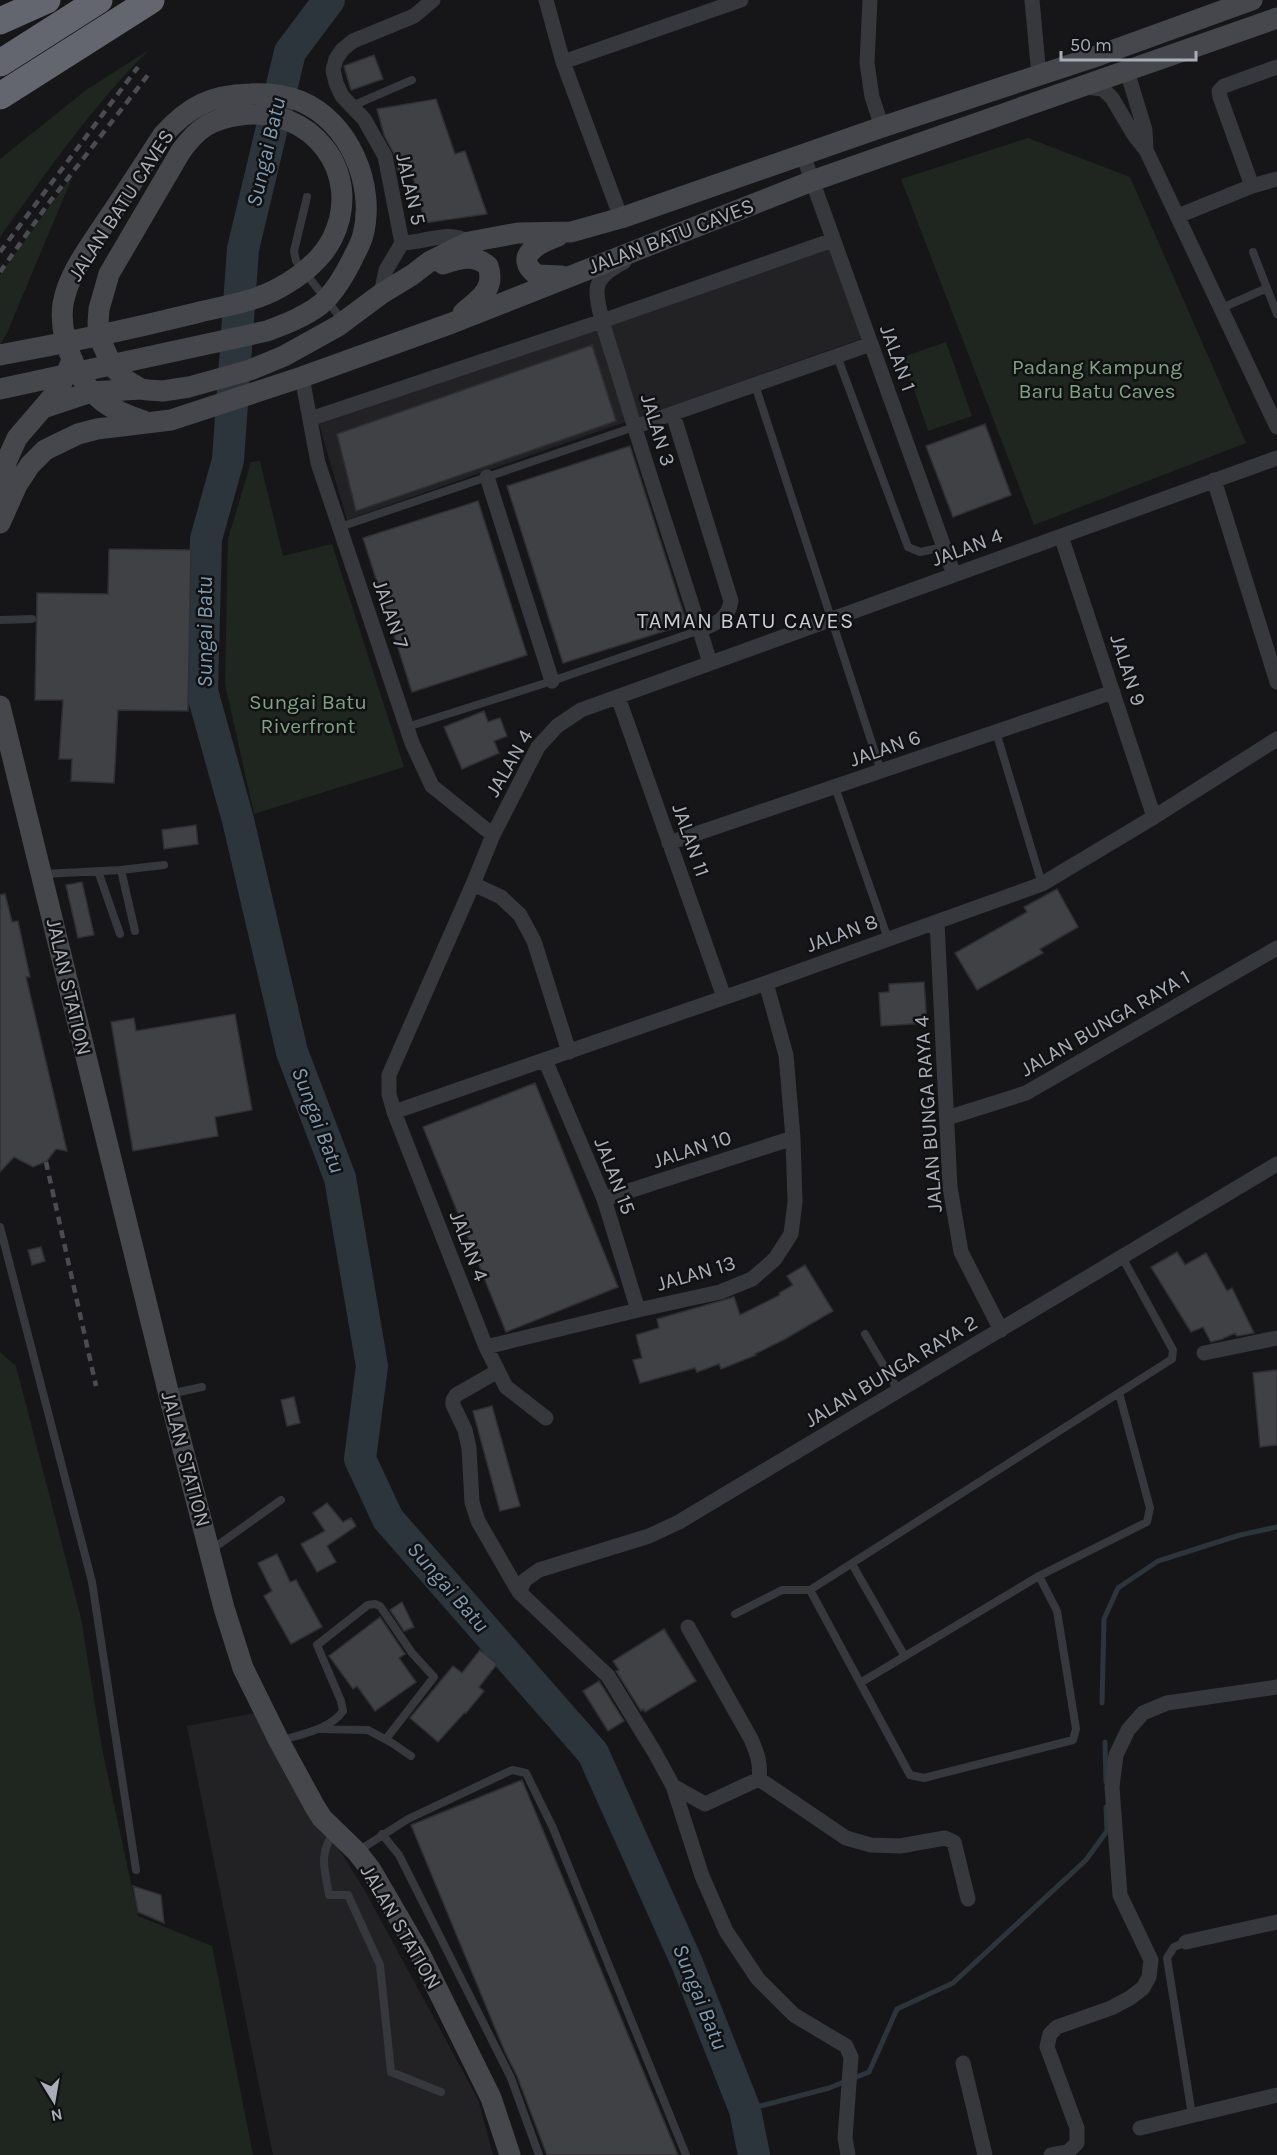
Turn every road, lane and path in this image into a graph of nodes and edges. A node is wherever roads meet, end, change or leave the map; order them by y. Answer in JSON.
{"nodes":[{"id":1,"x":47,"y":0,"type":"edge"},
{"id":2,"x":99,"y":0,"type":"edge"},
{"id":3,"x":151,"y":0,"type":"edge"},
{"id":4,"x":433,"y":0,"type":"edge"},
{"id":5,"x":546,"y":0,"type":"edge"},
{"id":6,"x":741,"y":0,"type":"edge"},
{"id":7,"x":870,"y":0,"type":"edge"},
{"id":8,"x":1032,"y":0,"type":"edge"},
{"id":9,"x":1252,"y":0,"type":"edge"},
{"id":10,"x":1277,"y":18,"type":"edge"},
{"id":11,"x":0,"y":21,"type":"edge"},
{"id":12,"x":1100,"y":55,"type":"junction"},
{"id":13,"x":563,"y":62,"type":"junction"},
{"id":14,"x":0,"y":63,"type":"edge"},
{"id":15,"x":1277,"y":67,"type":"edge"},
{"id":16,"x":1127,"y":71,"type":"junction"},
{"id":17,"x":1039,"y":76,"type":"junction"},
{"id":18,"x":412,"y":80,"type":"dead end"},
{"id":19,"x":1084,"y":86,"type":"junction"},
{"id":20,"x":6,"y":92,"type":"edge"},
{"id":21,"x":352,"y":106,"type":"junction"},
{"id":22,"x":0,"y":118,"type":"edge"},
{"id":23,"x":882,"y":127,"type":"junction"},
{"id":24,"x":1146,"y":150,"type":"junction"},
{"id":25,"x":803,"y":155,"type":"junction"},
{"id":26,"x":1277,"y":179,"type":"edge"},
{"id":27,"x":812,"y":181,"type":"junction"},
{"id":28,"x":1252,"y":186,"type":"junction"},
{"id":29,"x":307,"y":196,"type":"dead end"},
{"id":30,"x":1178,"y":216,"type":"junction"},
{"id":31,"x":621,"y":218,"type":"junction"},
{"id":32,"x":572,"y":232,"type":"junction"},
{"id":33,"x":663,"y":239,"type":"junction"},
{"id":34,"x":833,"y":240,"type":"junction"},
{"id":35,"x":469,"y":242,"type":"junction"},
{"id":36,"x":402,"y":243,"type":"junction"},
{"id":37,"x":1253,"y":252,"type":"dead end"},
{"id":38,"x":412,"y":275,"type":"junction"},
{"id":39,"x":569,"y":276,"type":"junction"},
{"id":40,"x":1267,"y":288,"type":"junction"},
{"id":41,"x":381,"y":294,"type":"junction"},
{"id":42,"x":1222,"y":308,"type":"junction"},
{"id":43,"x":1277,"y":314,"type":"edge"},
{"id":44,"x":603,"y":321,"type":"junction"},
{"id":45,"x":344,"y":322,"type":"junction"},
{"id":46,"x":452,"y":323,"type":"junction"},
{"id":47,"x":871,"y":344,"type":"junction"},
{"id":48,"x":0,"y":355,"type":"edge"},
{"id":49,"x":837,"y":356,"type":"junction"},
{"id":50,"x":72,"y":359,"type":"junction"},
{"id":51,"x":295,"y":379,"type":"junction"},
{"id":52,"x":755,"y":384,"type":"junction"},
{"id":53,"x":0,"y":388,"type":"edge"},
{"id":54,"x":141,"y":388,"type":"junction"},
{"id":55,"x":91,"y":392,"type":"junction"},
{"id":56,"x":42,"y":408,"type":"junction"},
{"id":57,"x":672,"y":414,"type":"junction"},
{"id":58,"x":310,"y":419,"type":"junction"},
{"id":59,"x":151,"y":423,"type":"junction"},
{"id":60,"x":634,"y":427,"type":"junction"},
{"id":61,"x":1277,"y":427,"type":"edge"},
{"id":62,"x":1277,"y":458,"type":"edge"},
{"id":63,"x":487,"y":477,"type":"junction"},
{"id":64,"x":1214,"y":480,"type":"junction"},
{"id":65,"x":0,"y":522,"type":"edge"},
{"id":66,"x":340,"y":527,"type":"junction"},
{"id":67,"x":1061,"y":536,"type":"junction"},
{"id":68,"x":944,"y":546,"type":"junction"},
{"id":69,"x":954,"y":575,"type":"junction"},
{"id":70,"x":32,"y":619,"type":"dead end"},
{"id":71,"x":833,"y":619,"type":"junction"},
{"id":72,"x":0,"y":620,"type":"edge"},
{"id":73,"x":700,"y":630,"type":"junction"},
{"id":74,"x":710,"y":663,"type":"junction"},
{"id":75,"x":552,"y":681,"type":"junction"},
{"id":76,"x":1277,"y":682,"type":"edge"},
{"id":77,"x":1113,"y":692,"type":"junction"},
{"id":78,"x":618,"y":697,"type":"junction"},
{"id":79,"x":0,"y":706,"type":"edge"},
{"id":80,"x":407,"y":727,"type":"junction"},
{"id":81,"x":996,"y":732,"type":"junction"},
{"id":82,"x":1277,"y":739,"type":"edge"},
{"id":83,"x":881,"y":771,"type":"junction"},
{"id":84,"x":835,"y":787,"type":"junction"},
{"id":85,"x":1154,"y":817,"type":"junction"},
{"id":86,"x":492,"y":835,"type":"junction"},
{"id":87,"x":669,"y":843,"type":"junction"},
{"id":88,"x":164,"y":865,"type":"dead end"},
{"id":89,"x":122,"y":870,"type":"junction"},
{"id":90,"x":98,"y":871,"type":"junction"},
{"id":91,"x":42,"y":874,"type":"junction"},
{"id":92,"x":473,"y":884,"type":"junction"},
{"id":93,"x":1042,"y":884,"type":"junction"},
{"id":94,"x":937,"y":922,"type":"junction"},
{"id":95,"x":135,"y":931,"type":"dead end"},
{"id":96,"x":120,"y":934,"type":"dead end"},
{"id":97,"x":888,"y":939,"type":"junction"},
{"id":98,"x":1277,"y":948,"type":"edge"},
{"id":99,"x":766,"y":983,"type":"junction"},
{"id":100,"x":724,"y":997,"type":"junction"},
{"id":101,"x":569,"y":1052,"type":"junction"},
{"id":102,"x":545,"y":1060,"type":"junction"},
{"id":103,"x":394,"y":1112,"type":"junction"},
{"id":104,"x":947,"y":1118,"type":"junction"},
{"id":105,"x":793,"y":1138,"type":"junction"},
{"id":106,"x":1277,"y":1164,"type":"edge"},
{"id":107,"x":604,"y":1200,"type":"junction"},
{"id":108,"x":0,"y":1227,"type":"edge"},
{"id":109,"x":1122,"y":1257,"type":"junction"},
{"id":110,"x":638,"y":1310,"type":"junction"},
{"id":111,"x":1001,"y":1330,"type":"junction"},
{"id":112,"x":865,"y":1334,"type":"dead end"},
{"id":113,"x":1277,"y":1338,"type":"edge"},
{"id":114,"x":486,"y":1347,"type":"junction"},
{"id":115,"x":1204,"y":1353,"type":"dead end"},
{"id":116,"x":498,"y":1371,"type":"junction"},
{"id":117,"x":202,"y":1387,"type":"dead end"},
{"id":118,"x":898,"y":1390,"type":"junction"},
{"id":119,"x":1119,"y":1393,"type":"junction"},
{"id":120,"x":169,"y":1395,"type":"junction"},
{"id":121,"x":546,"y":1418,"type":"dead end"},
{"id":122,"x":281,"y":1500,"type":"dead end"},
{"id":123,"x":210,"y":1551,"type":"junction"},
{"id":124,"x":852,"y":1564,"type":"junction"},
{"id":125,"x":1039,"y":1576,"type":"junction"},
{"id":126,"x":810,"y":1590,"type":"junction"},
{"id":127,"x":519,"y":1592,"type":"junction"},
{"id":128,"x":735,"y":1614,"type":"dead end"},
{"id":129,"x":688,"y":1628,"type":"dead end"},
{"id":130,"x":904,"y":1655,"type":"junction"},
{"id":131,"x":860,"y":1683,"type":"junction"},
{"id":132,"x":1277,"y":1687,"type":"edge"},
{"id":133,"x":319,"y":1729,"type":"junction"},
{"id":134,"x":386,"y":1739,"type":"junction"},
{"id":135,"x":279,"y":1741,"type":"junction"},
{"id":136,"x":411,"y":1756,"type":"dead end"},
{"id":137,"x":759,"y":1779,"type":"junction"},
{"id":138,"x":673,"y":1786,"type":"junction"},
{"id":139,"x":335,"y":1831,"type":"junction"},
{"id":140,"x":382,"y":1834,"type":"junction"},
{"id":141,"x":357,"y":1852,"type":"junction"},
{"id":142,"x":136,"y":1870,"type":"dead end"},
{"id":143,"x":968,"y":1899,"type":"dead end"},
{"id":144,"x":1277,"y":1922,"type":"edge"},
{"id":145,"x":1186,"y":1942,"type":"joint"},
{"id":146,"x":963,"y":2063,"type":"dead end"},
{"id":147,"x":441,"y":2092,"type":"dead end"},
{"id":148,"x":1277,"y":2095,"type":"edge"},
{"id":149,"x":1192,"y":2115,"type":"junction"},
{"id":150,"x":1140,"y":2128,"type":"dead end"},
{"id":151,"x":510,"y":2155,"type":"edge"},
{"id":152,"x":539,"y":2155,"type":"edge"},
{"id":153,"x":686,"y":2155,"type":"edge"},
{"id":154,"x":848,"y":2155,"type":"edge"},
{"id":155,"x":985,"y":2155,"type":"edge"},
{"id":156,"x":1051,"y":2155,"type":"edge"}],
"edges":[{"from":1,"to":11,"type":"highway"},
{"from":2,"to":14,"type":"highway"},
{"from":3,"to":20,"type":"highway"},
{"from":4,"to":21,"type":"street","name":"JALAN 5"},
{"from":5,"to":13,"type":"street"},
{"from":6,"to":13,"type":"street"},
{"from":7,"to":23,"type":"street"},
{"from":8,"to":17,"type":"street"},
{"from":9,"to":12,"type":"main road","name":"JALAN BATU CAVES"},
{"from":10,"to":16,"type":"main road","name":"JALAN BATU CAVES"},
{"from":12,"to":16,"type":"main road"},
{"from":12,"to":17,"type":"main road","name":"JALAN BATU CAVES"},
{"from":13,"to":31,"type":"street"},
{"from":15,"to":28,"type":"street"},
{"from":16,"to":19,"type":"main road","name":"JALAN BATU CAVES"},
{"from":16,"to":24,"type":"street"},
{"from":17,"to":23,"type":"main road","name":"JALAN BATU CAVES"},
{"from":18,"to":21,"type":"lane"},
{"from":19,"to":24,"type":"street"},
{"from":19,"to":27,"type":"main road","name":"JALAN BATU CAVES"},
{"from":20,"to":22,"type":"highway"},
{"from":21,"to":36,"type":"street","name":"JALAN 5"},
{"from":23,"to":25,"type":"main road","name":"JALAN BATU CAVES"},
{"from":24,"to":30,"type":"street"},
{"from":25,"to":27,"type":"street","name":"JALAN 1"},
{"from":25,"to":31,"type":"main road","name":"JALAN BATU CAVES"},
{"from":26,"to":28,"type":"street"},
{"from":27,"to":33,"type":"main road","name":"JALAN BATU CAVES"},
{"from":27,"to":34,"type":"street","name":"JALAN 1"},
{"from":28,"to":30,"type":"street"},
{"from":29,"to":45,"type":"lane"},
{"from":30,"to":42,"type":"street"},
{"from":31,"to":32,"type":"main road","name":"JALAN BATU CAVES"},
{"from":32,"to":35,"type":"main road","name":"JALAN BATU CAVES"},
{"from":32,"to":39,"type":"main road"},
{"from":33,"to":39,"type":"main road","name":"JALAN BATU CAVES"},
{"from":33,"to":44,"type":"street","name":"JALAN 3"},
{"from":34,"to":44,"type":"street"},
{"from":34,"to":47,"type":"street","name":"JALAN 1"},
{"from":35,"to":36,"type":"street","name":"JALAN 5"},
{"from":35,"to":38,"type":"main road","name":"JALAN BATU CAVES"},
{"from":36,"to":41,"type":"street","name":"JALAN 5"},
{"from":37,"to":40,"type":"lane"},
{"from":38,"to":41,"type":"main road","name":"JALAN BATU CAVES"},
{"from":38,"to":46,"type":"main road"},
{"from":39,"to":46,"type":"main road","name":"JALAN BATU CAVES"},
{"from":40,"to":42,"type":"lane"},
{"from":40,"to":43,"type":"lane"},
{"from":41,"to":45,"type":"main road","name":"JALAN BATU CAVES"},
{"from":42,"to":61,"type":"street"},
{"from":44,"to":58,"type":"street"},
{"from":44,"to":60,"type":"street","name":"JALAN 3"},
{"from":45,"to":54,"type":"main road","name":"JALAN BATU CAVES"},
{"from":46,"to":51,"type":"main road","name":"JALAN BATU CAVES"},
{"from":47,"to":49,"type":"street"},
{"from":47,"to":68,"type":"street","name":"JALAN 1"},
{"from":48,"to":54,"type":"main road","name":"JALAN BATU CAVES","bridge":true},
{"from":49,"to":52,"type":"street"},
{"from":49,"to":68,"type":"lane"},
{"from":50,"to":53,"type":"main road","name":"JALAN BATU CAVES","bridge":true},
{"from":50,"to":55,"type":"main road","name":"JALAN BATU CAVES"},
{"from":50,"to":56,"type":"main road"},
{"from":51,"to":58,"type":"street","name":"JALAN 7"},
{"from":51,"to":59,"type":"main road","name":"JALAN BATU CAVES"},
{"from":52,"to":57,"type":"street"},
{"from":52,"to":71,"type":"lane"},
{"from":54,"to":55,"type":"main road"},
{"from":55,"to":56,"type":"main road"},
{"from":55,"to":59,"type":"main road","name":"JALAN BATU CAVES"},
{"from":56,"to":65,"type":"main road"},
{"from":57,"to":60,"type":"street"},
{"from":57,"to":73,"type":"street"},
{"from":58,"to":66,"type":"street","name":"JALAN 7"},
{"from":59,"to":65,"type":"main road"},
{"from":60,"to":63,"type":"lane"},
{"from":60,"to":73,"type":"street","name":"JALAN 3"},
{"from":62,"to":64,"type":"street","name":"JALAN 4"},
{"from":63,"to":66,"type":"lane"},
{"from":63,"to":75,"type":"street"},
{"from":64,"to":67,"type":"street","name":"JALAN 4"},
{"from":64,"to":76,"type":"street"},
{"from":66,"to":80,"type":"street","name":"JALAN 7"},
{"from":67,"to":69,"type":"street","name":"JALAN 4"},
{"from":67,"to":77,"type":"street","name":"JALAN 9"},
{"from":68,"to":69,"type":"street","name":"JALAN 1"},
{"from":69,"to":71,"type":"street","name":"JALAN 4"},
{"from":70,"to":72,"type":"lane"},
{"from":71,"to":74,"type":"street","name":"JALAN 4"},
{"from":71,"to":83,"type":"lane"},
{"from":73,"to":74,"type":"street","name":"JALAN 3"},
{"from":73,"to":75,"type":"lane"},
{"from":74,"to":78,"type":"street","name":"JALAN 4"},
{"from":75,"to":80,"type":"lane"},
{"from":77,"to":81,"type":"street","name":"JALAN 6"},
{"from":77,"to":85,"type":"street","name":"JALAN 9"},
{"from":78,"to":86,"type":"street","name":"JALAN 4"},
{"from":78,"to":87,"type":"street","name":"JALAN 11"},
{"from":79,"to":91,"type":"main road","name":"JALAN STATION"},
{"from":80,"to":86,"type":"street","name":"JALAN 7"},
{"from":81,"to":83,"type":"street","name":"JALAN 6"},
{"from":81,"to":93,"type":"lane"},
{"from":82,"to":85,"type":"street","name":"JALAN 8"},
{"from":83,"to":84,"type":"street","name":"JALAN 6"},
{"from":84,"to":87,"type":"street","name":"JALAN 6"},
{"from":84,"to":97,"type":"lane"},
{"from":85,"to":93,"type":"street","name":"JALAN 8"},
{"from":86,"to":92,"type":"street","name":"JALAN 4"},
{"from":87,"to":100,"type":"street","name":"JALAN 11"},
{"from":88,"to":89,"type":"lane"},
{"from":89,"to":90,"type":"lane"},
{"from":89,"to":95,"type":"lane"},
{"from":90,"to":91,"type":"lane"},
{"from":90,"to":96,"type":"lane"},
{"from":91,"to":120,"type":"main road","name":"JALAN STATION"},
{"from":92,"to":101,"type":"street"},
{"from":92,"to":103,"type":"street","name":"JALAN 4"},
{"from":93,"to":94,"type":"street","name":"JALAN 8"},
{"from":94,"to":97,"type":"street","name":"JALAN 8"},
{"from":94,"to":104,"type":"street","name":"JALAN BUNGA RAYA 4"},
{"from":97,"to":99,"type":"street","name":"JALAN 8"},
{"from":98,"to":104,"type":"street","name":"JALAN BUNGA RAYA 1"},
{"from":99,"to":100,"type":"street","name":"JALAN 8"},
{"from":99,"to":105,"type":"street","name":"JALAN 13"},
{"from":100,"to":101,"type":"street","name":"JALAN 8"},
{"from":101,"to":102,"type":"street","name":"JALAN 8"},
{"from":102,"to":103,"type":"street","name":"JALAN 8"},
{"from":102,"to":107,"type":"street","name":"JALAN 15"},
{"from":103,"to":114,"type":"street","name":"JALAN 4"},
{"from":104,"to":111,"type":"street","name":"JALAN BUNGA RAYA 4"},
{"from":105,"to":107,"type":"street","name":"JALAN 10"},
{"from":105,"to":110,"type":"street","name":"JALAN 13"},
{"from":106,"to":109,"type":"street","name":"JALAN BUNGA RAYA 2"},
{"from":107,"to":110,"type":"street","name":"JALAN 15"},
{"from":108,"to":142,"type":"lane"},
{"from":109,"to":111,"type":"street","name":"JALAN BUNGA RAYA 2"},
{"from":109,"to":119,"type":"lane"},
{"from":110,"to":114,"type":"street","name":"JALAN 13"},
{"from":111,"to":118,"type":"street","name":"JALAN BUNGA RAYA 2"},
{"from":112,"to":118,"type":"lane"},
{"from":113,"to":115,"type":"street"},
{"from":114,"to":116,"type":"street","name":"JALAN 4"},
{"from":116,"to":121,"type":"street","name":"JALAN 4"},
{"from":116,"to":127,"type":"street"},
{"from":117,"to":120,"type":"lane"},
{"from":118,"to":127,"type":"street","name":"JALAN BUNGA RAYA 2"},
{"from":119,"to":124,"type":"lane"},
{"from":119,"to":125,"type":"lane"},
{"from":120,"to":123,"type":"main road","name":"JALAN STATION"},
{"from":122,"to":123,"type":"lane"},
{"from":123,"to":135,"type":"main road","name":"JALAN STATION"},
{"from":124,"to":126,"type":"lane"},
{"from":124,"to":130,"type":"lane"},
{"from":125,"to":130,"type":"lane"},
{"from":125,"to":131,"type":"lane"},
{"from":126,"to":128,"type":"lane"},
{"from":126,"to":131,"type":"lane"},
{"from":127,"to":138,"type":"street"},
{"from":129,"to":137,"type":"street"},
{"from":130,"to":131,"type":"lane"},
{"from":132,"to":156,"type":"street"},
{"from":133,"to":134,"type":"lane"},
{"from":133,"to":134,"type":"lane"},
{"from":133,"to":135,"type":"lane"},
{"from":134,"to":136,"type":"lane"},
{"from":135,"to":139,"type":"main road","name":"JALAN STATION"},
{"from":137,"to":138,"type":"street"},
{"from":137,"to":143,"type":"street"},
{"from":138,"to":154,"type":"street"},
{"from":139,"to":141,"type":"main road","name":"JALAN STATION"},
{"from":139,"to":147,"type":"lane"},
{"from":140,"to":141,"type":"lane"},
{"from":140,"to":152,"type":"lane"},
{"from":140,"to":153,"type":"lane"},
{"from":141,"to":151,"type":"main road","name":"JALAN STATION"},
{"from":144,"to":145,"type":"street"},
{"from":145,"to":149,"type":"lane"},
{"from":146,"to":155,"type":"street"},
{"from":148,"to":149,"type":"street"},
{"from":149,"to":150,"type":"street"}]}
